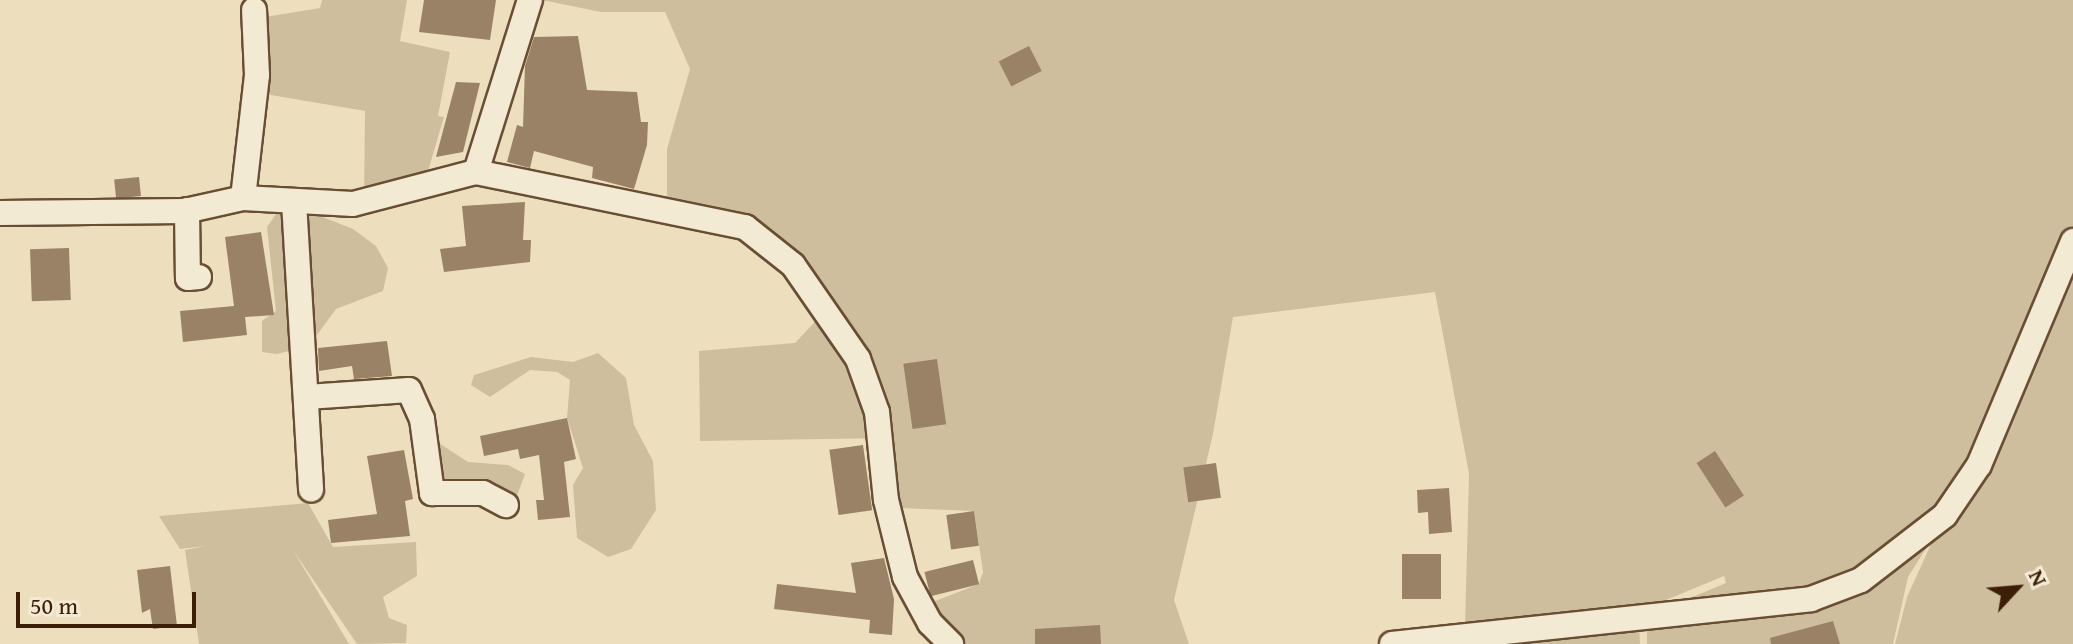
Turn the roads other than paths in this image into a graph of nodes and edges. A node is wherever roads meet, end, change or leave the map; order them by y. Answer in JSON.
{"nodes":[{"id":1,"x":530,"y":0,"type":"edge"},
{"id":2,"x":254,"y":10,"type":"dead end"},
{"id":3,"x":476,"y":172,"type":"junction"},
{"id":4,"x":243,"y":198,"type":"junction"},
{"id":5,"x":294,"y":202,"type":"junction"},
{"id":6,"x":187,"y":210,"type":"junction"},
{"id":7,"x":0,"y":213,"type":"edge"},
{"id":8,"x":2073,"y":241,"type":"edge"},
{"id":9,"x":199,"y":277,"type":"dead end"},
{"id":10,"x":307,"y":397,"type":"junction"},
{"id":11,"x":311,"y":489,"type":"dead end"},
{"id":12,"x":506,"y":505,"type":"dead end"},
{"id":13,"x":1484,"y":639,"type":"edge"},
{"id":14,"x":951,"y":644,"type":"edge"},
{"id":15,"x":1392,"y":644,"type":"edge"}],
"edges":[{"from":1,"to":3,"type":"street"},
{"from":2,"to":4,"type":"street"},
{"from":3,"to":5,"type":"street"},
{"from":3,"to":14,"type":"street"},
{"from":4,"to":5,"type":"street"},
{"from":4,"to":6,"type":"street"},
{"from":5,"to":10,"type":"street"},
{"from":6,"to":7,"type":"street"},
{"from":6,"to":9,"type":"street"},
{"from":8,"to":13,"type":"street"},
{"from":10,"to":11,"type":"street"},
{"from":10,"to":12,"type":"street"},
{"from":13,"to":15,"type":"street"}]}
